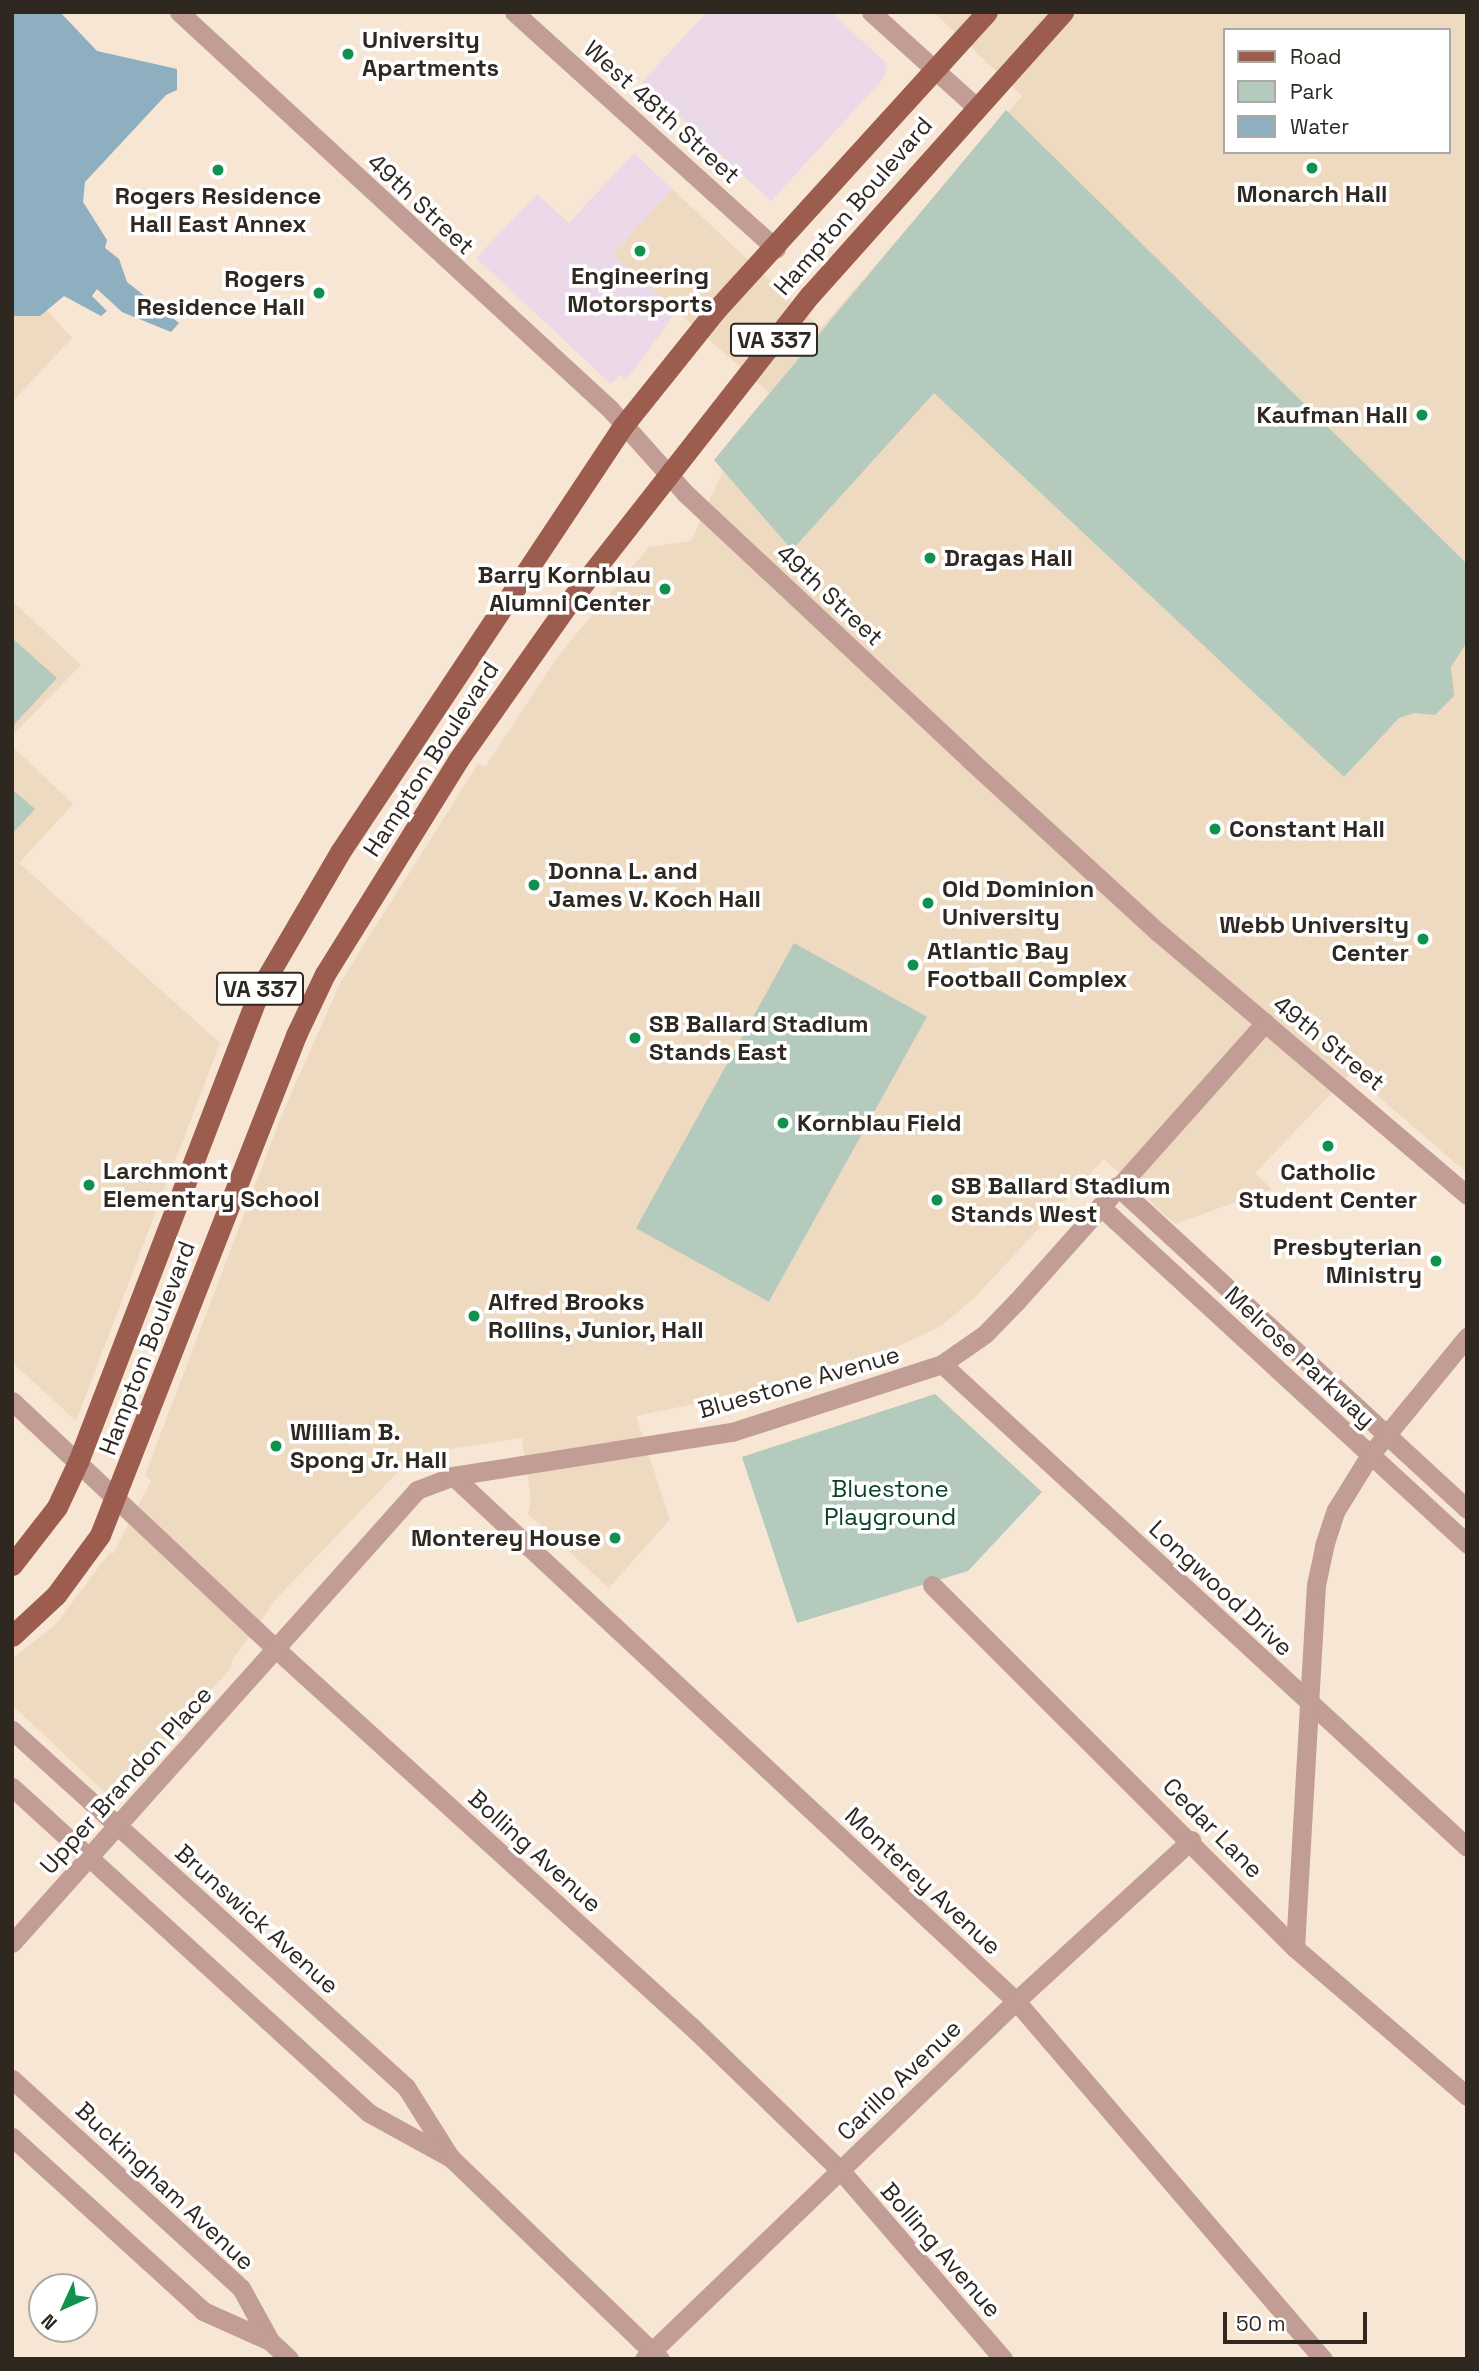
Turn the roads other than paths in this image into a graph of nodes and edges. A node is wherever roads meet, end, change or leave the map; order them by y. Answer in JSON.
{"nodes":[{"id":1,"x":179,"y":12,"type":"edge"},
{"id":2,"x":514,"y":12,"type":"edge"},
{"id":3,"x":871,"y":12,"type":"edge"},
{"id":4,"x":987,"y":12,"type":"edge"},
{"id":5,"x":1063,"y":12,"type":"edge"},
{"id":6,"x":934,"y":70,"type":"junction"},
{"id":7,"x":976,"y":107,"type":"junction"},
{"id":8,"x":776,"y":249,"type":"junction"},
{"id":9,"x":623,"y":426,"type":"junction"},
{"id":10,"x":668,"y":476,"type":"junction"},
{"id":11,"x":1265,"y":1023,"type":"junction"},
{"id":12,"x":1117,"y":1186,"type":"junction"},
{"id":13,"x":1467,"y":1195,"type":"edge"},
{"id":14,"x":1100,"y":1206,"type":"junction"},
{"id":15,"x":1467,"y":1337,"type":"edge"},
{"id":16,"x":942,"y":1364,"type":"junction"},
{"id":17,"x":12,"y":1401,"type":"edge"},
{"id":18,"x":1386,"y":1435,"type":"junction"},
{"id":19,"x":1370,"y":1455,"type":"junction"},
{"id":20,"x":78,"y":1462,"type":"junction"},
{"id":21,"x":453,"y":1476,"type":"junction"},
{"id":22,"x":116,"y":1503,"type":"junction"},
{"id":23,"x":1467,"y":1509,"type":"edge"},
{"id":24,"x":1467,"y":1544,"type":"edge"},
{"id":25,"x":12,"y":1565,"type":"edge"},
{"id":26,"x":932,"y":1585,"type":"dead end"},
{"id":27,"x":12,"y":1636,"type":"edge"},
{"id":28,"x":276,"y":1649,"type":"junction"},
{"id":29,"x":1311,"y":1704,"type":"junction"},
{"id":30,"x":12,"y":1730,"type":"edge"},
{"id":31,"x":12,"y":1787,"type":"edge"},
{"id":32,"x":118,"y":1826,"type":"junction"},
{"id":33,"x":1191,"y":1840,"type":"junction"},
{"id":34,"x":1467,"y":1847,"type":"edge"},
{"id":35,"x":90,"y":1858,"type":"junction"},
{"id":36,"x":12,"y":1943,"type":"edge"},
{"id":37,"x":1295,"y":1948,"type":"junction"},
{"id":38,"x":1016,"y":2001,"type":"junction"},
{"id":39,"x":12,"y":2079,"type":"edge"},
{"id":40,"x":1467,"y":2096,"type":"edge"},
{"id":41,"x":12,"y":2137,"type":"edge"},
{"id":42,"x":451,"y":2158,"type":"junction"},
{"id":43,"x":841,"y":2171,"type":"junction"},
{"id":44,"x":270,"y":2341,"type":"junction"},
{"id":45,"x":652,"y":2356,"type":"edge"},
{"id":46,"x":289,"y":2359,"type":"edge"},
{"id":47,"x":1003,"y":2359,"type":"edge"},
{"id":48,"x":1323,"y":2359,"type":"edge"}],
"edges":[{"from":1,"to":9,"type":"street","name":"49th Street"},
{"from":2,"to":8,"type":"street","name":"West 48th Street"},
{"from":3,"to":6,"type":"street"},
{"from":4,"to":6,"type":"main road","name":"Hampton Boulevard","number":"VA 337"},
{"from":5,"to":7,"type":"main road","name":"Hampton Boulevard","number":"VA 337"},
{"from":6,"to":7,"type":"street"},
{"from":6,"to":8,"type":"main road","name":"Hampton Boulevard","number":"VA 337"},
{"from":7,"to":10,"type":"main road","name":"Hampton Boulevard","number":"VA 337"},
{"from":8,"to":9,"type":"main road","name":"Hampton Boulevard","number":"VA 337"},
{"from":9,"to":10,"type":"street","name":"49th Street"},
{"from":9,"to":20,"type":"main road","name":"Hampton Boulevard","number":"VA 337"},
{"from":10,"to":11,"type":"street","name":"49th Street"},
{"from":10,"to":22,"type":"main road","name":"Hampton Boulevard","number":"VA 337"},
{"from":11,"to":12,"type":"street","name":"Bluestone Avenue"},
{"from":11,"to":13,"type":"street","name":"49th Street"},
{"from":12,"to":14,"type":"street","name":"Bluestone Avenue"},
{"from":12,"to":18,"type":"street","name":"Melrose Parkway"},
{"from":14,"to":16,"type":"street","name":"Bluestone Avenue"},
{"from":14,"to":19,"type":"street","name":"Melrose Parkway"},
{"from":15,"to":18,"type":"street"},
{"from":16,"to":21,"type":"street","name":"Bluestone Avenue"},
{"from":16,"to":29,"type":"street","name":"Longwood Drive"},
{"from":17,"to":20,"type":"street","name":"Bolling Avenue"},
{"from":18,"to":19,"type":"street"},
{"from":18,"to":23,"type":"street","name":"Melrose Parkway"},
{"from":19,"to":24,"type":"street","name":"Melrose Parkway"},
{"from":19,"to":29,"type":"street"},
{"from":20,"to":22,"type":"street","name":"Bolling Avenue"},
{"from":20,"to":25,"type":"main road","name":"Hampton Boulevard","number":"VA 337"},
{"from":21,"to":28,"type":"street","name":"Bluestone Avenue"},
{"from":21,"to":38,"type":"street","name":"Monterey Avenue"},
{"from":22,"to":27,"type":"main road","name":"Hampton Boulevard","number":"VA 337"},
{"from":22,"to":28,"type":"street","name":"Bolling Avenue"},
{"from":26,"to":33,"type":"street","name":"Cedar Lane"},
{"from":28,"to":32,"type":"street","name":"Upper Brandon Place"},
{"from":28,"to":43,"type":"street","name":"Bolling Avenue"},
{"from":29,"to":34,"type":"street","name":"Longwood Drive"},
{"from":29,"to":37,"type":"street"},
{"from":30,"to":32,"type":"street","name":"Brunswick Avenue"},
{"from":31,"to":35,"type":"street","name":"Brunswick Avenue"},
{"from":32,"to":35,"type":"street","name":"Upper Brandon Place"},
{"from":32,"to":42,"type":"street","name":"Brunswick Avenue"},
{"from":33,"to":37,"type":"street","name":"Cedar Lane"},
{"from":33,"to":38,"type":"street","name":"Carillo Avenue"},
{"from":35,"to":36,"type":"street","name":"Upper Brandon Place"},
{"from":35,"to":42,"type":"street","name":"Brunswick Avenue"},
{"from":37,"to":40,"type":"street","name":"Cedar Lane"},
{"from":38,"to":43,"type":"street","name":"Carillo Avenue"},
{"from":38,"to":48,"type":"street","name":"Monterey Avenue"},
{"from":39,"to":44,"type":"street","name":"Buckingham Avenue"},
{"from":41,"to":44,"type":"street","name":"Buckingham Avenue"},
{"from":42,"to":45,"type":"street","name":"Brunswick Avenue"},
{"from":43,"to":45,"type":"street","name":"Carillo Avenue"},
{"from":43,"to":47,"type":"street","name":"Bolling Avenue"},
{"from":44,"to":46,"type":"street","name":"Buckingham Avenue"}]}
